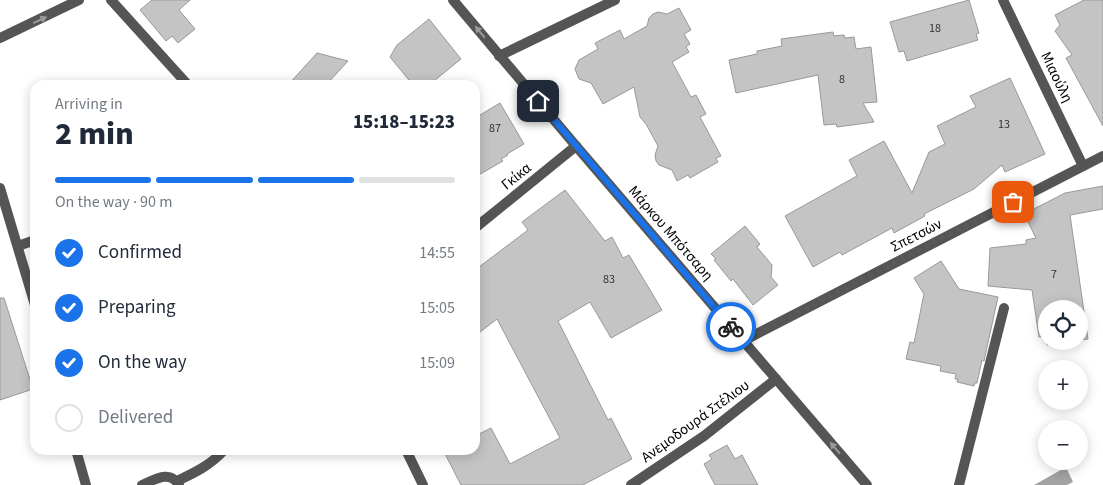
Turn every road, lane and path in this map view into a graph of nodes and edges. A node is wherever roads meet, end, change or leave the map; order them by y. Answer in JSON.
{"nodes":[{"id":1,"x":79,"y":0,"type":"edge"},
{"id":2,"x":111,"y":0,"type":"edge"},
{"id":3,"x":453,"y":0,"type":"edge"},
{"id":4,"x":615,"y":0,"type":"edge"},
{"id":5,"x":1004,"y":0,"type":"edge"},
{"id":6,"x":0,"y":38,"type":"edge"},
{"id":7,"x":499,"y":56,"type":"junction"},
{"id":8,"x":183,"y":80,"type":"edge"},
{"id":9,"x":576,"y":146,"type":"junction"},
{"id":10,"x":1103,"y":156,"type":"edge"},
{"id":11,"x":1083,"y":166,"type":"junction"},
{"id":12,"x":0,"y":188,"type":"edge"},
{"id":13,"x":480,"y":224,"type":"edge"},
{"id":14,"x":30,"y":242,"type":"edge"},
{"id":15,"x":18,"y":246,"type":"junction"},
{"id":16,"x":30,"y":288,"type":"edge"},
{"id":17,"x":1004,"y":308,"type":"dead end"},
{"id":18,"x":743,"y":341,"type":"junction"},
{"id":19,"x":776,"y":379,"type":"junction"},
{"id":20,"x":77,"y":455,"type":"edge"},
{"id":21,"x":220,"y":455,"type":"edge"},
{"id":22,"x":408,"y":455,"type":"edge"},
{"id":23,"x":178,"y":483,"type":"edge"},
{"id":24,"x":86,"y":485,"type":"edge"},
{"id":25,"x":142,"y":485,"type":"edge"},
{"id":26,"x":423,"y":485,"type":"edge"},
{"id":27,"x":631,"y":485,"type":"edge"},
{"id":28,"x":867,"y":485,"type":"edge"},
{"id":29,"x":959,"y":485,"type":"edge"}],
"edges":[{"from":6,"to":1,"type":"street","one_way":true},
{"from":2,"to":8,"type":"street"},
{"from":7,"to":3,"type":"street","name":"Μάρκου Μπότσαρη","one_way":true},
{"from":4,"to":7,"type":"street"},
{"from":5,"to":11,"type":"street","name":"Μιαούλη"},
{"from":7,"to":9,"type":"street","name":"Μάρκου Μπότσαρη"},
{"from":9,"to":13,"type":"street","name":"Γκίκα"},
{"from":9,"to":18,"type":"street","name":"Μάρκου Μπότσαρη"},
{"from":10,"to":11,"type":"street","name":"Σπετσών"},
{"from":11,"to":18,"type":"street","name":"Σπετσών"},
{"from":12,"to":15,"type":"street"},
{"from":14,"to":15,"type":"street"},
{"from":15,"to":16,"type":"street"},
{"from":17,"to":29,"type":"street"},
{"from":18,"to":19,"type":"street","name":"Μάρκου Μπότσαρη"},
{"from":19,"to":27,"type":"street","name":"Ανεμοδουρά Στέλιου"},
{"from":28,"to":19,"type":"street","name":"Μάρκου Μπότσαρη","one_way":true},
{"from":20,"to":24,"type":"street"},
{"from":21,"to":23,"type":"street"},
{"from":22,"to":26,"type":"street"},
{"from":23,"to":25,"type":"street"}]}
